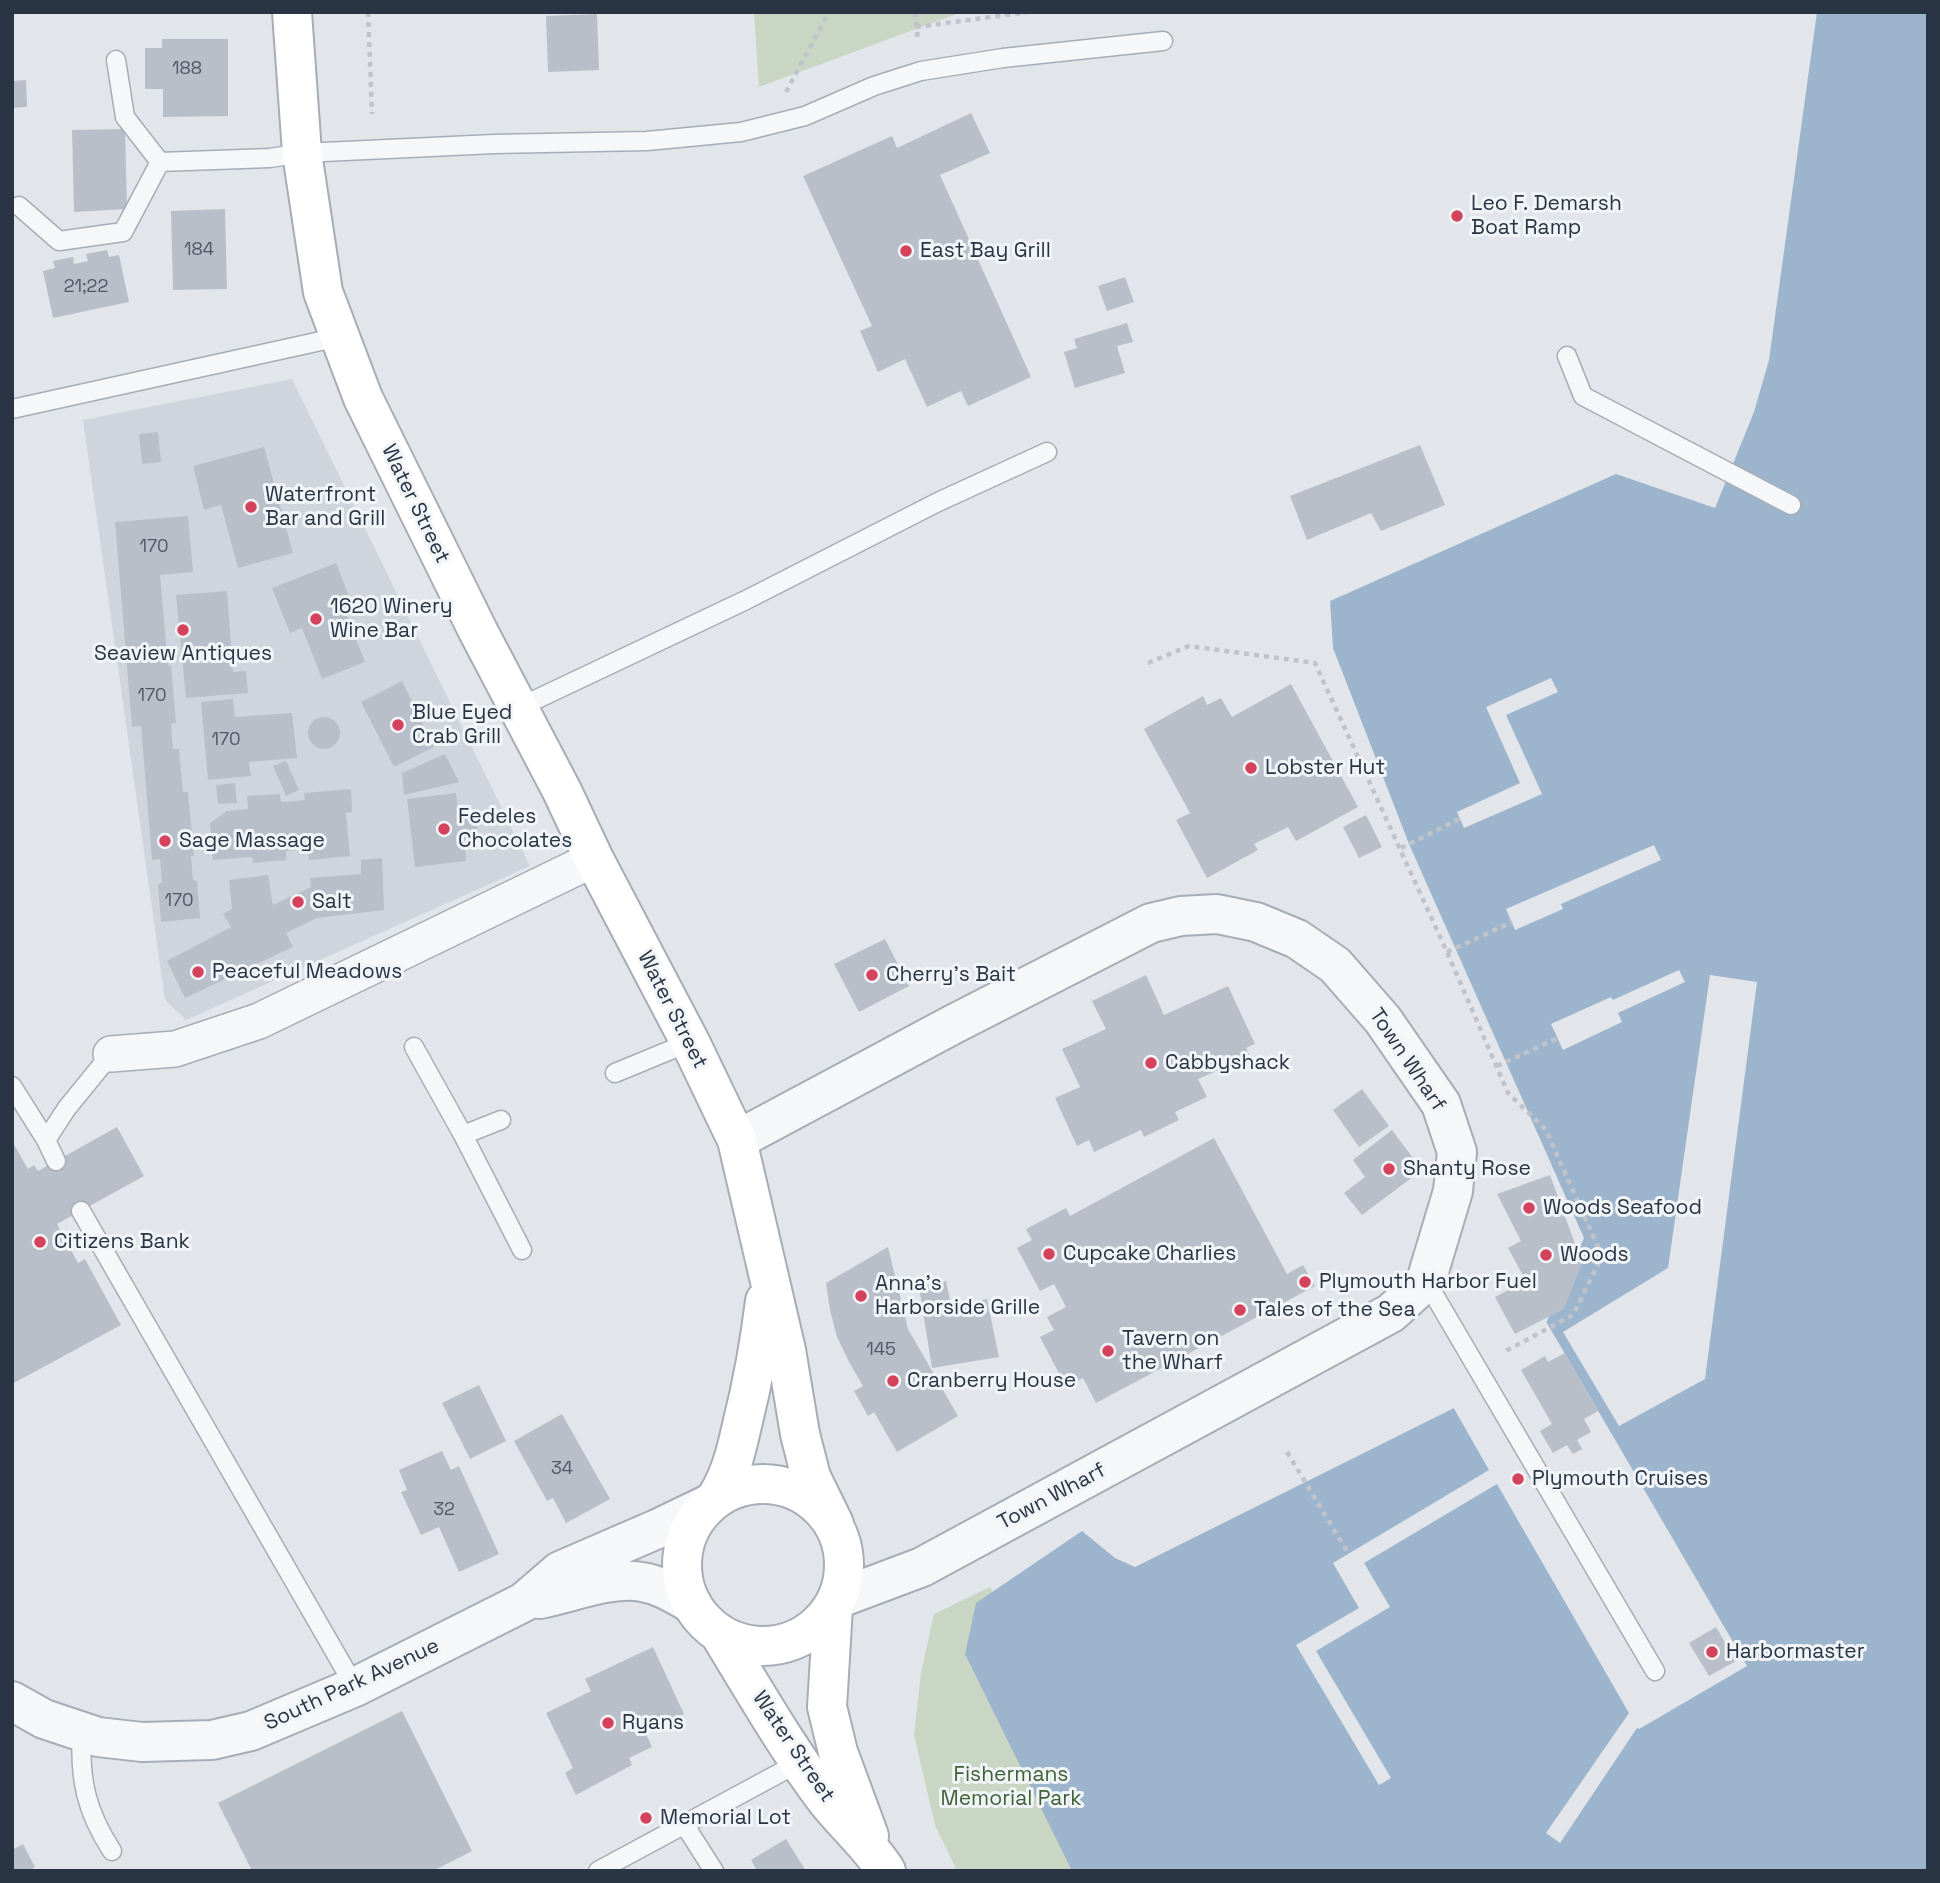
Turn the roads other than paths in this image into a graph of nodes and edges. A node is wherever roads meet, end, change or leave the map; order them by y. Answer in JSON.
{"nodes":[{"id":1,"x":292,"y":12,"type":"edge"},
{"id":2,"x":1163,"y":41,"type":"dead end"},
{"id":3,"x":116,"y":60,"type":"dead end"},
{"id":4,"x":302,"y":153,"type":"junction"},
{"id":5,"x":160,"y":162,"type":"junction"},
{"id":6,"x":19,"y":206,"type":"dead end"},
{"id":7,"x":340,"y":337,"type":"junction"},
{"id":8,"x":1567,"y":356,"type":"dead end"},
{"id":9,"x":12,"y":409,"type":"edge"},
{"id":10,"x":1047,"y":452,"type":"dead end"},
{"id":11,"x":1791,"y":505,"type":"dead end"},
{"id":12,"x":518,"y":708,"type":"junction"},
{"id":13,"x":594,"y":859,"type":"junction"},
{"id":14,"x":690,"y":1042,"type":"junction"},
{"id":15,"x":414,"y":1047,"type":"dead end"},
{"id":16,"x":111,"y":1054,"type":"joint"},
{"id":17,"x":615,"y":1073,"type":"dead end"},
{"id":18,"x":12,"y":1086,"type":"edge"},
{"id":19,"x":501,"y":1120,"type":"dead end"},
{"id":20,"x":463,"y":1135,"type":"junction"},
{"id":21,"x":46,"y":1140,"type":"junction"},
{"id":22,"x":737,"y":1140,"type":"junction"},
{"id":23,"x":56,"y":1161,"type":"dead end"},
{"id":24,"x":81,"y":1211,"type":"dead end"},
{"id":25,"x":522,"y":1250,"type":"dead end"},
{"id":26,"x":767,"y":1273,"type":"junction"},
{"id":27,"x":1426,"y":1281,"type":"junction"},
{"id":28,"x":712,"y":1501,"type":"junction"},
{"id":29,"x":834,"y":1524,"type":"junction"},
{"id":30,"x":524,"y":1602,"type":"junction"},
{"id":31,"x":835,"y":1603,"type":"junction"},
{"id":32,"x":692,"y":1605,"type":"junction"},
{"id":33,"x":719,"y":1633,"type":"junction"},
{"id":34,"x":1655,"y":1671,"type":"dead end"},
{"id":35,"x":355,"y":1688,"type":"junction"},
{"id":36,"x":12,"y":1701,"type":"edge"},
{"id":37,"x":82,"y":1731,"type":"junction"},
{"id":38,"x":800,"y":1762,"type":"junction"},
{"id":39,"x":684,"y":1824,"type":"junction"},
{"id":40,"x":111,"y":1851,"type":"dead end"},
{"id":41,"x":881,"y":1862,"type":"edge"},
{"id":42,"x":597,"y":1871,"type":"edge"},
{"id":43,"x":715,"y":1871,"type":"edge"}],
"edges":[{"from":1,"to":4,"type":"main road","name":"Water Street"},
{"from":2,"to":4,"type":"lane"},
{"from":3,"to":5,"type":"lane"},
{"from":4,"to":5,"type":"lane"},
{"from":4,"to":7,"type":"main road","name":"Water Street"},
{"from":5,"to":6,"type":"lane"},
{"from":7,"to":9,"type":"lane"},
{"from":7,"to":12,"type":"main road","name":"Water Street"},
{"from":8,"to":11,"type":"lane"},
{"from":10,"to":12,"type":"lane"},
{"from":12,"to":13,"type":"main road","name":"Water Street"},
{"from":13,"to":14,"type":"main road","name":"Water Street"},
{"from":13,"to":16,"type":"street"},
{"from":14,"to":17,"type":"lane"},
{"from":14,"to":22,"type":"main road","name":"Water Street"},
{"from":15,"to":20,"type":"lane"},
{"from":16,"to":21,"type":"lane"},
{"from":18,"to":21,"type":"lane"},
{"from":19,"to":20,"type":"lane"},
{"from":20,"to":25,"type":"lane"},
{"from":21,"to":23,"type":"lane"},
{"from":22,"to":26,"type":"main road","name":"Water Street"},
{"from":22,"to":27,"type":"street","name":"Town Wharf"},
{"from":24,"to":35,"type":"lane"},
{"from":26,"to":28,"type":"main road","name":"Water Street"},
{"from":26,"to":29,"type":"main road","name":"Water Street"},
{"from":27,"to":31,"type":"street","name":"Town Wharf"},
{"from":27,"to":34,"type":"lane"},
{"from":28,"to":29,"type":"main road"},
{"from":28,"to":30,"type":"street","name":"South Park Avenue"},
{"from":28,"to":32,"type":"main road"},
{"from":29,"to":31,"type":"main road"},
{"from":30,"to":32,"type":"street","name":"South Park Avenue"},
{"from":30,"to":35,"type":"street","name":"South Park Avenue"},
{"from":31,"to":33,"type":"main road"},
{"from":31,"to":41,"type":"main road","name":"Water Street"},
{"from":32,"to":33,"type":"main road"},
{"from":33,"to":38,"type":"main road","name":"Water Street"},
{"from":35,"to":37,"type":"street","name":"South Park Avenue"},
{"from":36,"to":37,"type":"street","name":"South Park Avenue"},
{"from":37,"to":40,"type":"lane"},
{"from":38,"to":39,"type":"lane"},
{"from":38,"to":41,"type":"main road","name":"Water Street"},
{"from":39,"to":42,"type":"lane"},
{"from":39,"to":43,"type":"lane"}]}
